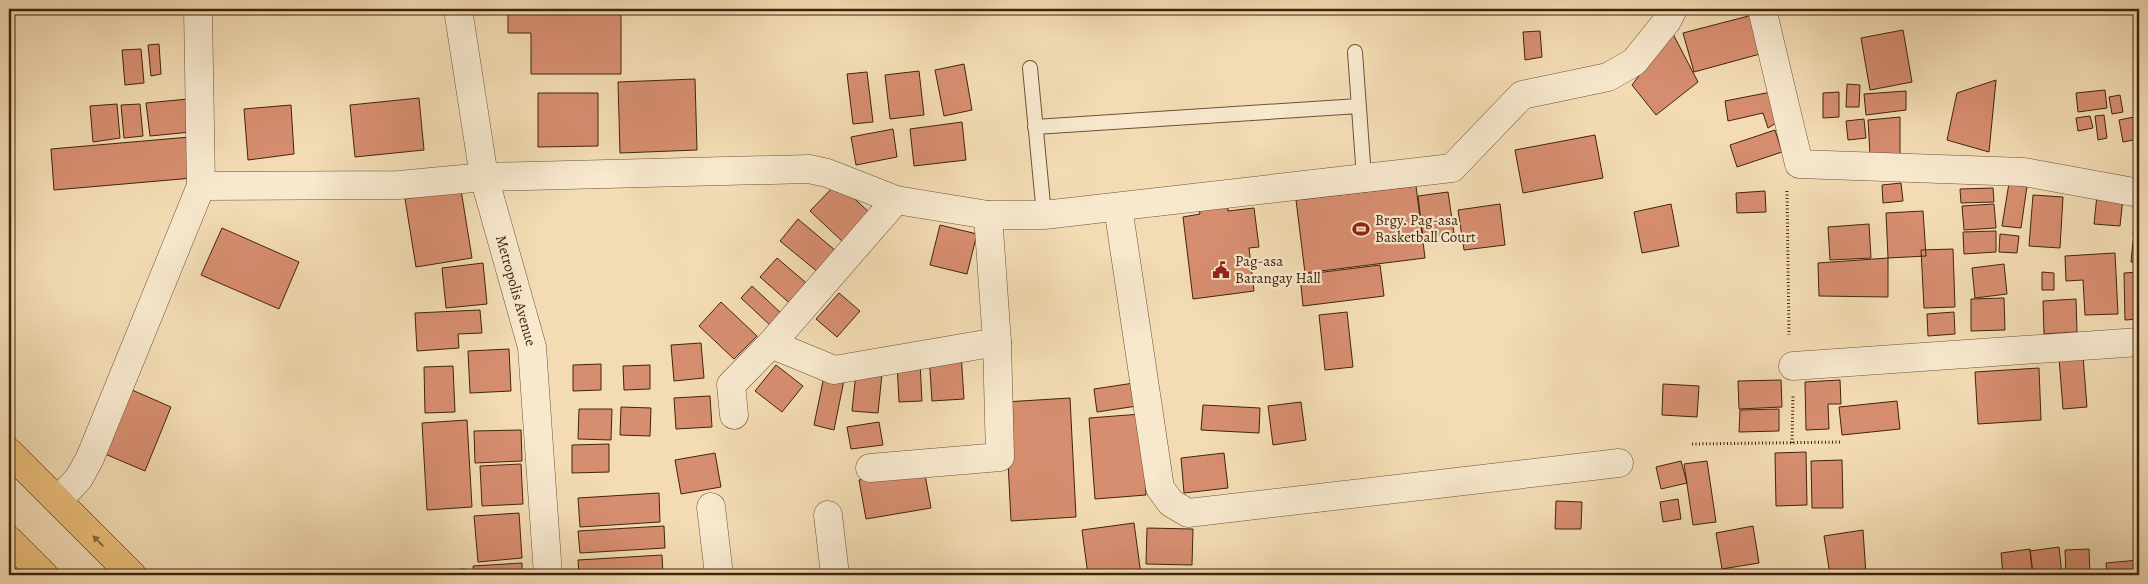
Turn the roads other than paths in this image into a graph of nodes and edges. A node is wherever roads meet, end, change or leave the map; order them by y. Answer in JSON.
{"nodes":[{"id":1,"x":198,"y":9,"type":"edge"},
{"id":2,"x":458,"y":9,"type":"edge"},
{"id":3,"x":1673,"y":9,"type":"edge"},
{"id":4,"x":1762,"y":9,"type":"edge"},
{"id":5,"x":1355,"y":52,"type":"dead end"},
{"id":6,"x":1030,"y":68,"type":"dead end"},
{"id":7,"x":1359,"y":106,"type":"junction"},
{"id":8,"x":1035,"y":127,"type":"junction"},
{"id":9,"x":484,"y":177,"type":"junction"},
{"id":10,"x":1364,"y":178,"type":"junction"},
{"id":11,"x":201,"y":186,"type":"junction"},
{"id":12,"x":2139,"y":194,"type":"edge"},
{"id":13,"x":896,"y":200,"type":"junction"},
{"id":14,"x":1118,"y":207,"type":"junction"},
{"id":15,"x":988,"y":215,"type":"junction"},
{"id":16,"x":1044,"y":215,"type":"junction"},
{"id":17,"x":997,"y":342,"type":"junction"},
{"id":18,"x":2139,"y":342,"type":"edge"},
{"id":19,"x":771,"y":344,"type":"junction"},
{"id":20,"x":1793,"y":366,"type":"road end"},
{"id":21,"x":734,"y":415,"type":"dead end"},
{"id":22,"x":9,"y":452,"type":"edge"},
{"id":23,"x":1619,"y":463,"type":"dead end"},
{"id":24,"x":870,"y":468,"type":"dead end"},
{"id":25,"x":58,"y":501,"type":"junction"},
{"id":26,"x":711,"y":507,"type":"dead end"},
{"id":27,"x":828,"y":515,"type":"dead end"},
{"id":28,"x":9,"y":540,"type":"edge"},
{"id":29,"x":44,"y":575,"type":"edge"},
{"id":30,"x":132,"y":575,"type":"edge"},
{"id":31,"x":548,"y":575,"type":"edge"},
{"id":32,"x":719,"y":575,"type":"edge"},
{"id":33,"x":835,"y":575,"type":"edge"}],
"edges":[{"from":1,"to":11,"type":"street"},
{"from":2,"to":9,"type":"street","name":"Metropolis Avenue"},
{"from":3,"to":10,"type":"street"},
{"from":4,"to":12,"type":"street"},
{"from":5,"to":7,"type":"lane"},
{"from":6,"to":8,"type":"lane"},
{"from":7,"to":8,"type":"lane"},
{"from":7,"to":10,"type":"lane"},
{"from":8,"to":16,"type":"lane"},
{"from":9,"to":11,"type":"street"},
{"from":9,"to":13,"type":"street"},
{"from":9,"to":31,"type":"street","name":"Metropolis Avenue"},
{"from":10,"to":14,"type":"street"},
{"from":11,"to":25,"type":"street"},
{"from":13,"to":15,"type":"street"},
{"from":13,"to":19,"type":"street"},
{"from":14,"to":16,"type":"street"},
{"from":14,"to":23,"type":"street"},
{"from":15,"to":16,"type":"street"},
{"from":15,"to":17,"type":"street"},
{"from":17,"to":19,"type":"street"},
{"from":17,"to":24,"type":"street"},
{"from":18,"to":20,"type":"street"},
{"from":19,"to":21,"type":"street"},
{"from":22,"to":25,"type":"main road"},
{"from":30,"to":25,"type":"main road","one_way":true},
{"from":26,"to":32,"type":"street"},
{"from":27,"to":33,"type":"street"},
{"from":28,"to":29,"type":"main road"}]}
